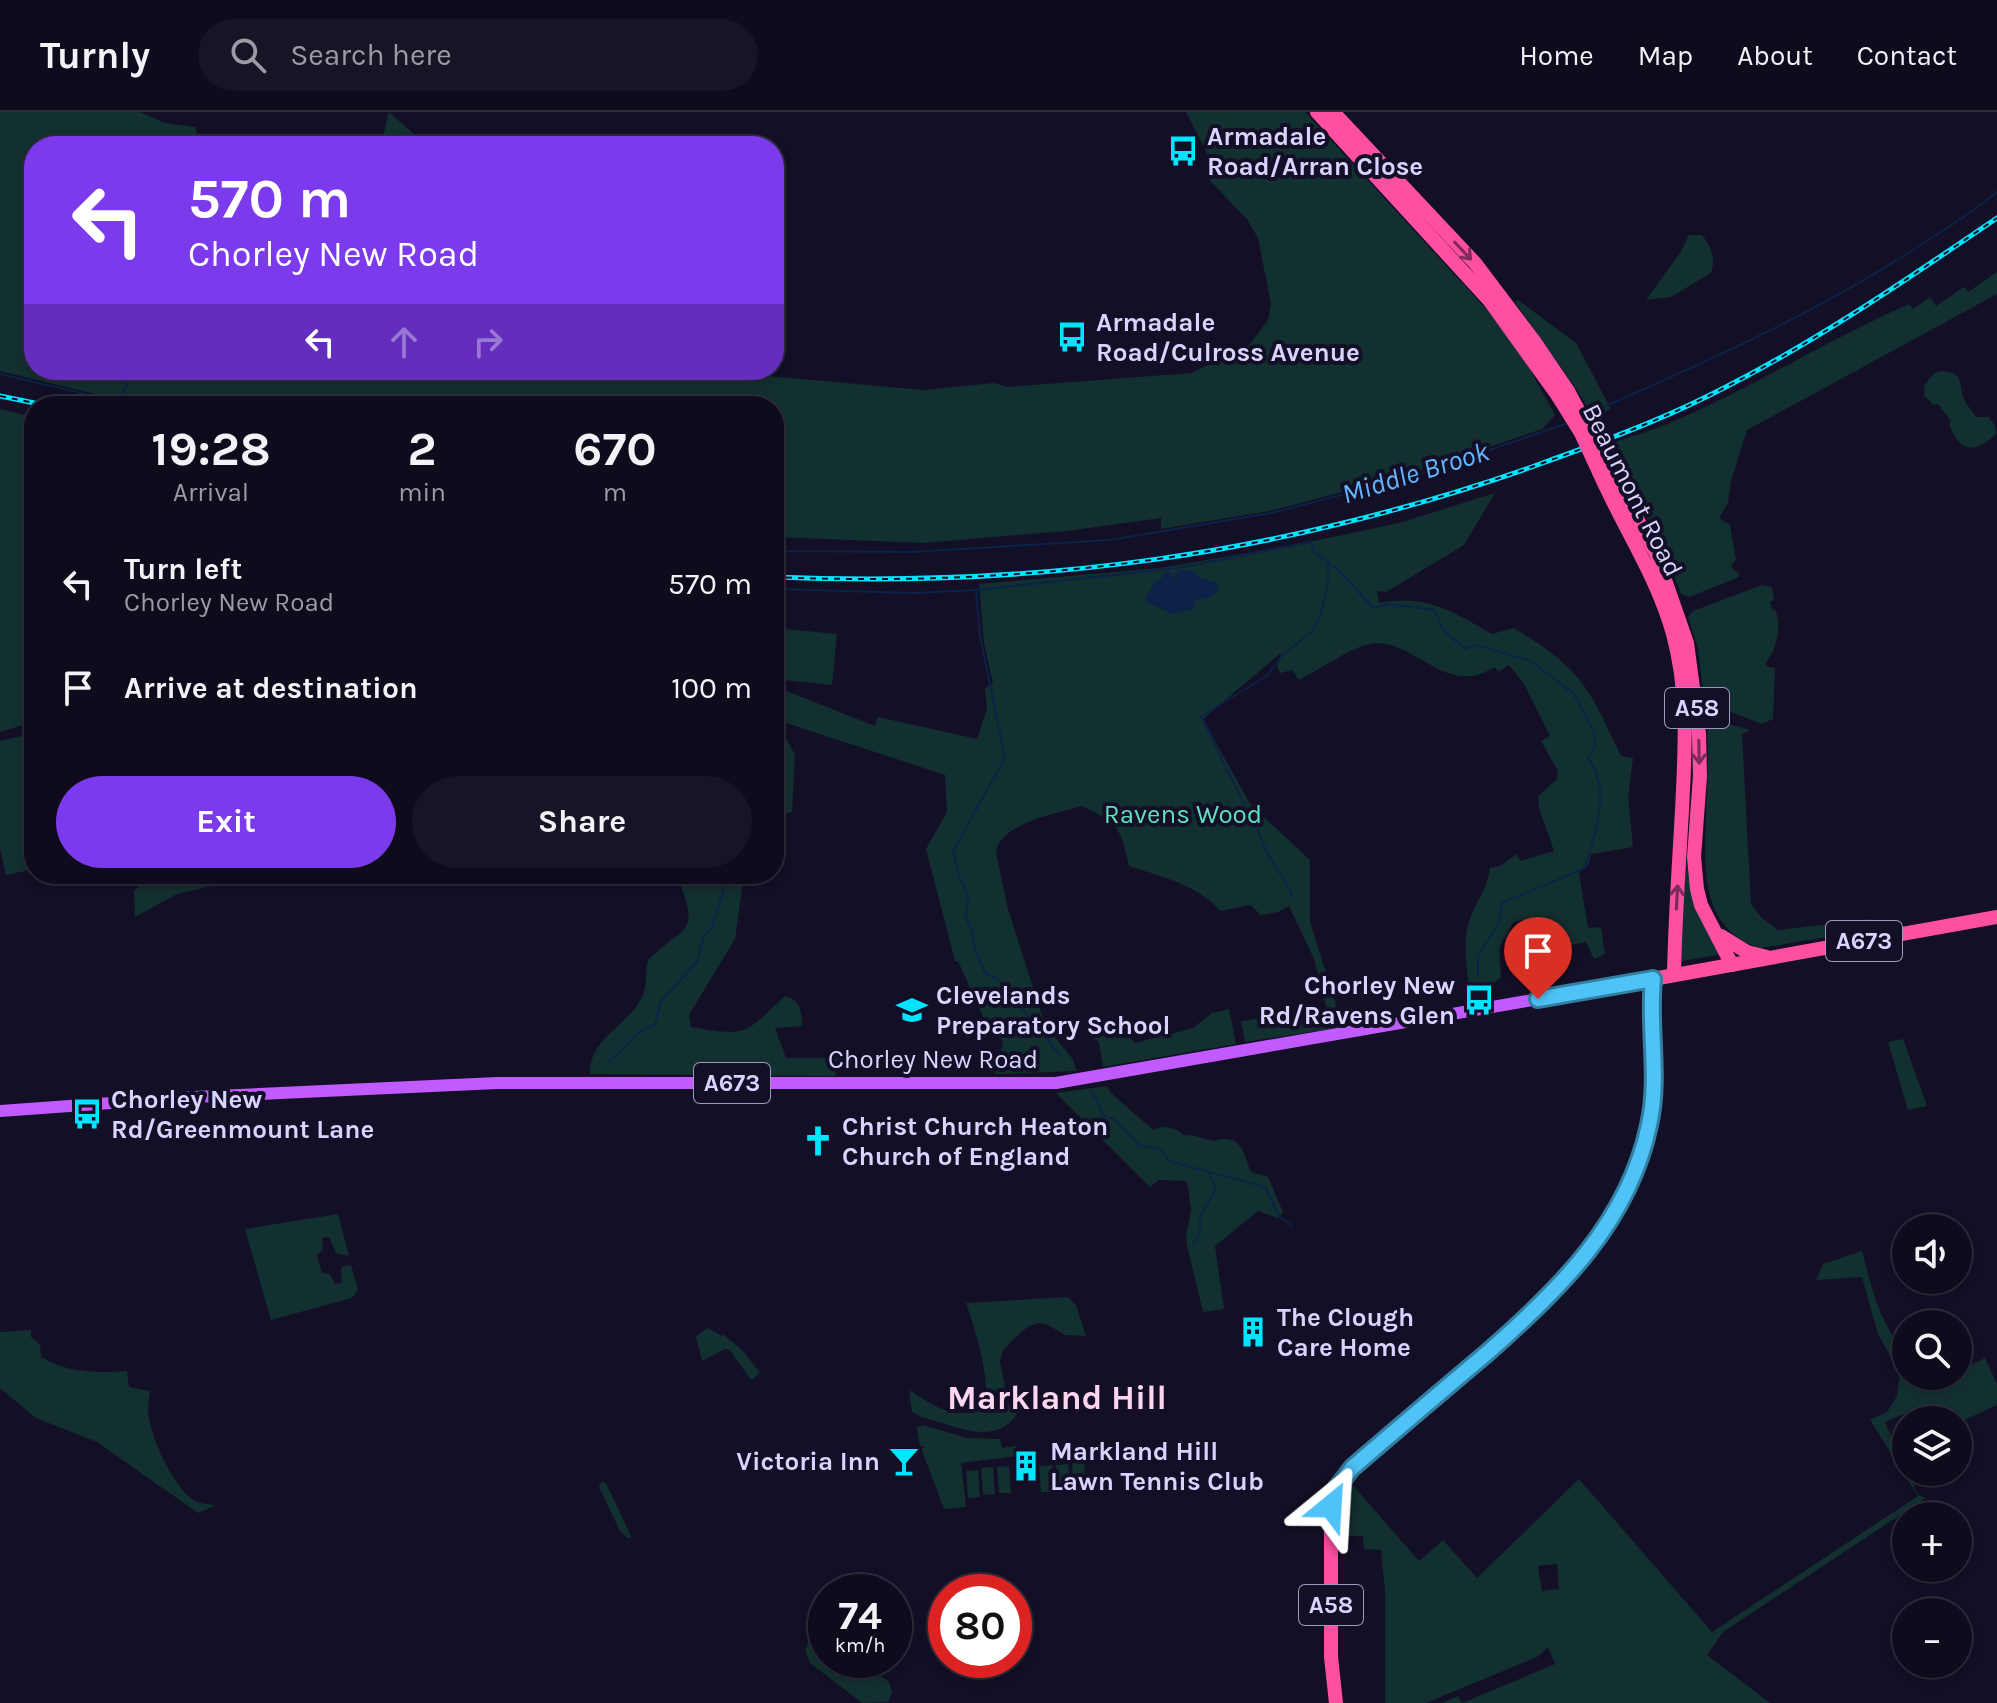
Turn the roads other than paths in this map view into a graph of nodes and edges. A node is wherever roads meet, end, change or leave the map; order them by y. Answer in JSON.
{"nodes":[{"id":1,"x":1317,"y":112,"type":"edge"},
{"id":2,"x":1333,"y":112,"type":"edge"},
{"id":3,"x":1563,"y":394,"type":"junction"},
{"id":4,"x":1604,"y":470,"type":"junction"},
{"id":5,"x":1997,"y":917,"type":"edge"},
{"id":6,"x":1717,"y":933,"type":"junction"},
{"id":7,"x":1772,"y":958,"type":"junction"},
{"id":8,"x":1732,"y":965,"type":"junction"},
{"id":9,"x":1674,"y":975,"type":"junction"},
{"id":10,"x":1653,"y":979,"type":"junction"},
{"id":11,"x":0,"y":1111,"type":"edge"},
{"id":12,"x":1336,"y":1703,"type":"edge"}],
"edges":[{"from":1,"to":3,"type":"highway","name":"Beaumont Road","number":"A58"},
{"from":2,"to":3,"type":"highway","name":"Beaumont Road","number":"A58","one_way":true},
{"from":3,"to":4,"type":"highway","name":"Beaumont Road","number":"A58","bridge":true},
{"from":4,"to":6,"type":"highway","name":"Beaumont Road","number":"A58","one_way":true},
{"from":9,"to":4,"type":"highway","name":"Beaumont Road","number":"A58","one_way":true},
{"from":5,"to":7,"type":"highway","name":"Chorley New Road","number":"A673"},
{"from":6,"to":7,"type":"highway"},
{"from":6,"to":8,"type":"highway","name":"Beaumont Road","number":"A58"},
{"from":7,"to":8,"type":"highway","name":"Chorley New Road","number":"A673"},
{"from":8,"to":9,"type":"highway","name":"Chorley New Road","number":"A673"},
{"from":9,"to":10,"type":"highway","name":"Chorley New Road","number":"A673"},
{"from":10,"to":11,"type":"main road","name":"Chorley New Road","number":"A673"},
{"from":10,"to":12,"type":"highway","number":"A58"}]}
